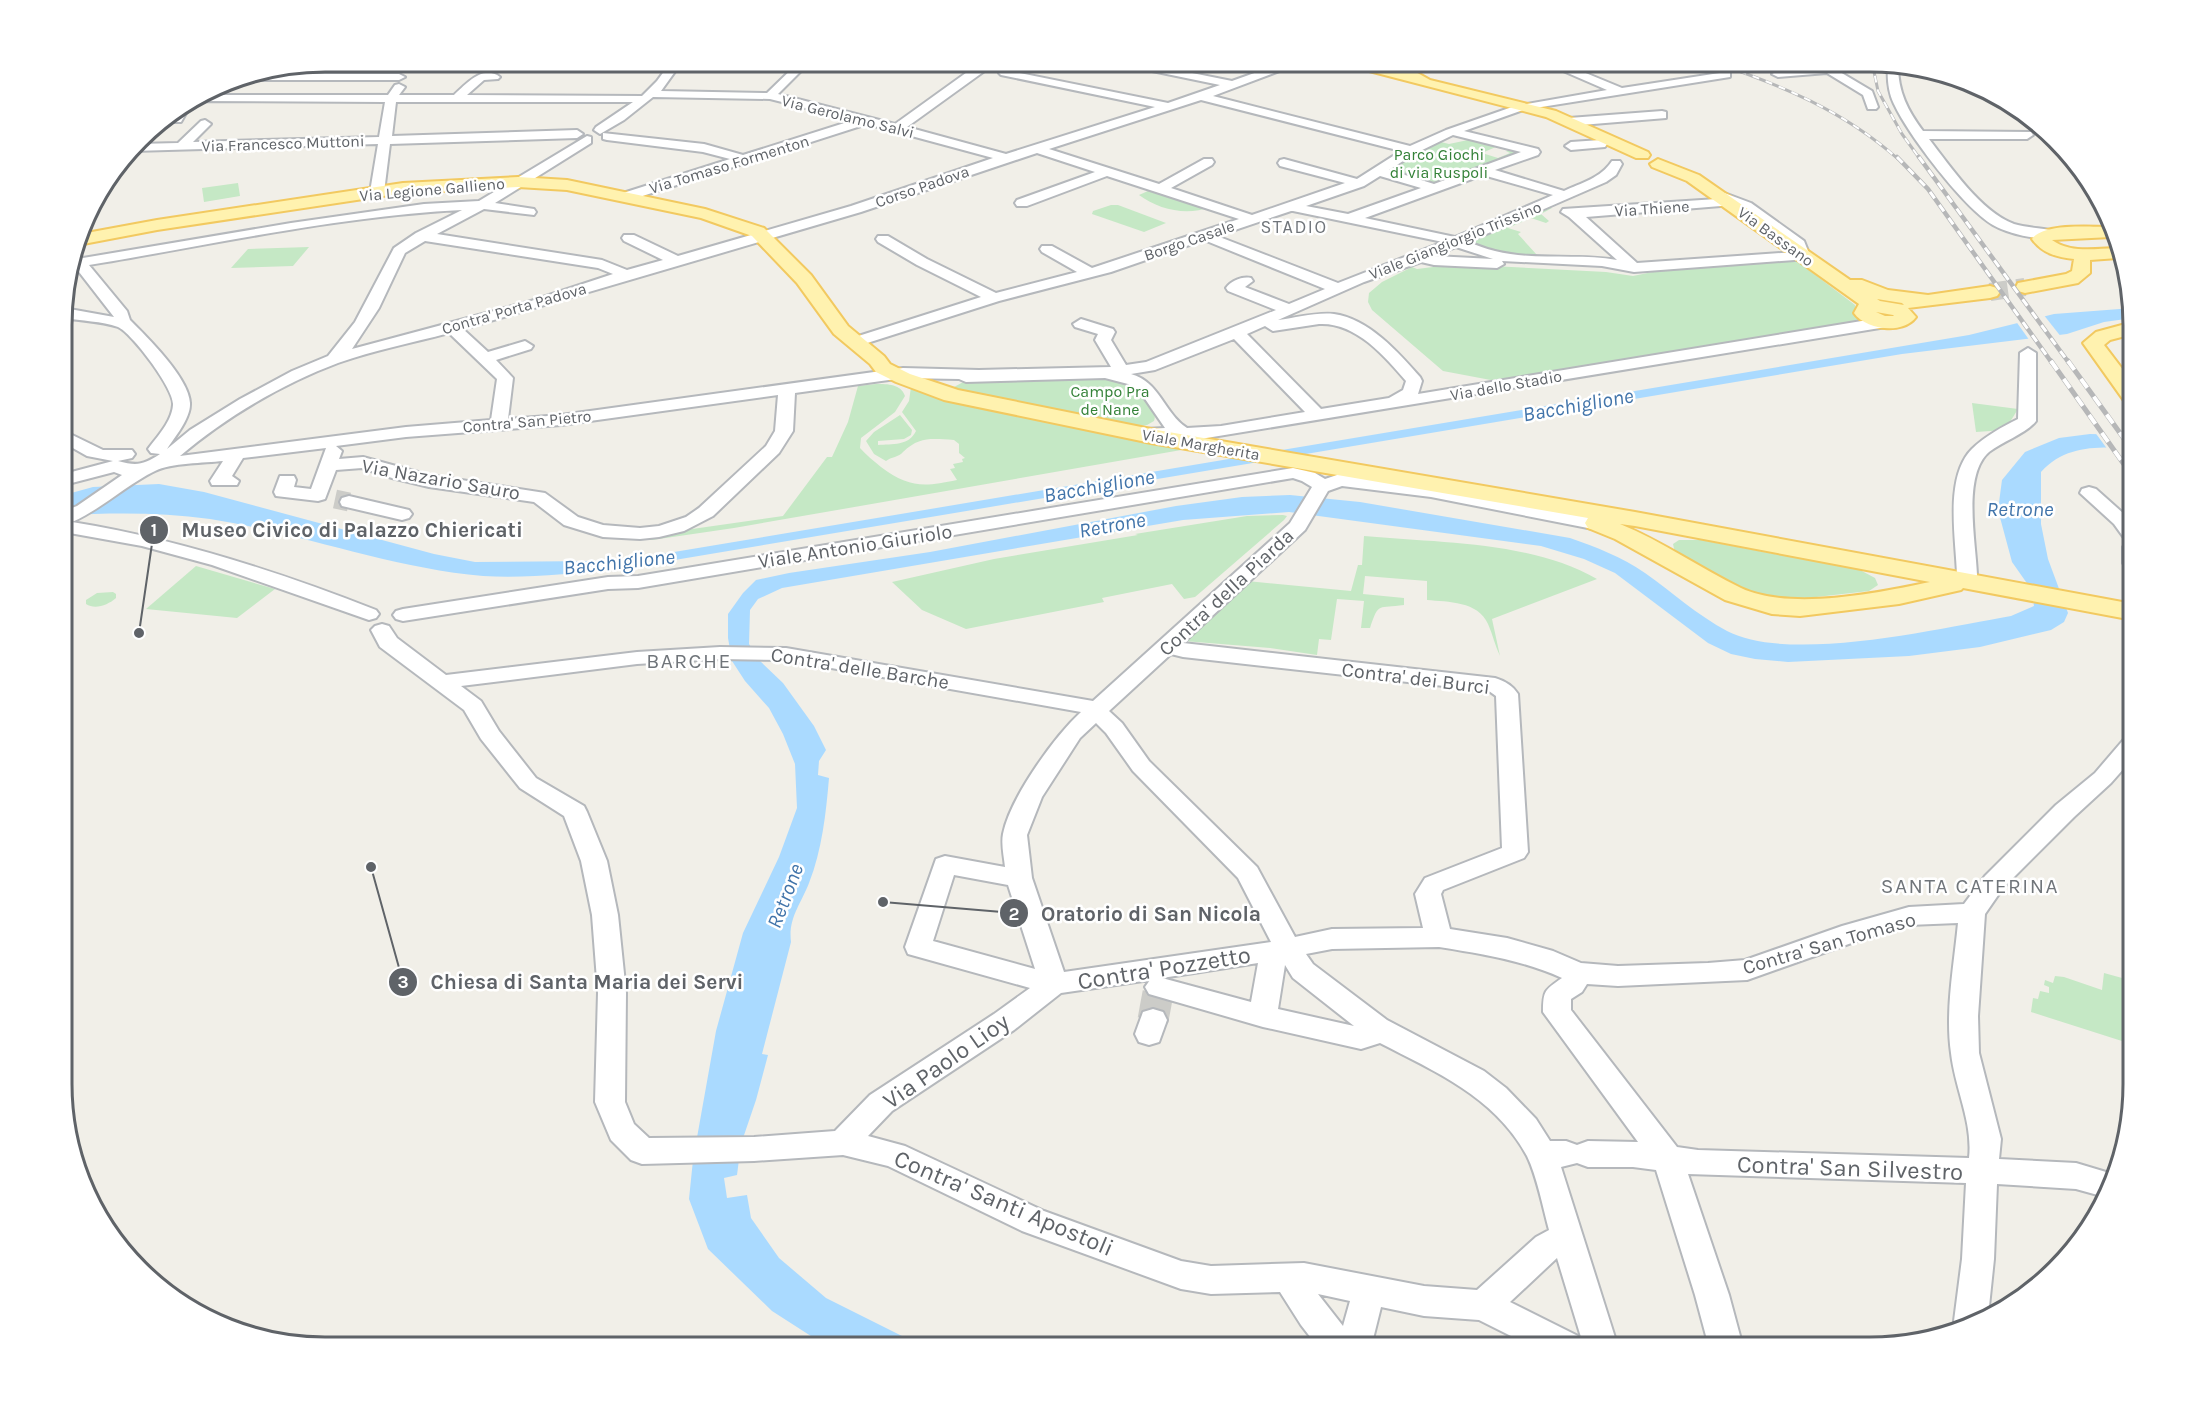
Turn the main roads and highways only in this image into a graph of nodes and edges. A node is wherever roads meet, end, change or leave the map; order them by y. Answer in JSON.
{"nodes":[{"id":1,"x":1405,"y":72,"type":"edge"},
{"id":2,"x":1522,"y":108,"type":"junction"},
{"id":3,"x":1650,"y":162,"type":"junction"},
{"id":4,"x":2106,"y":232,"type":"edge"},
{"id":5,"x":764,"y":236,"type":"joint"},
{"id":6,"x":84,"y":249,"type":"edge"},
{"id":7,"x":2096,"y":256,"type":"edge"},
{"id":8,"x":1821,"y":268,"type":"junction"},
{"id":9,"x":2025,"y":287,"type":"tunnel mouth"},
{"id":10,"x":1990,"y":292,"type":"tunnel mouth"},
{"id":11,"x":1957,"y":298,"type":"junction"},
{"id":12,"x":1929,"y":300,"type":"junction"},
{"id":13,"x":1888,"y":313,"type":"junction"},
{"id":14,"x":2123,"y":333,"type":"edge"},
{"id":15,"x":2123,"y":384,"type":"edge"},
{"id":16,"x":1523,"y":501,"type":"junction"},
{"id":17,"x":1702,"y":534,"type":"junction"},
{"id":18,"x":1662,"y":555,"type":"junction"},
{"id":19,"x":1862,"y":562,"type":"junction"},
{"id":20,"x":1981,"y":584,"type":"junction"},
{"id":21,"x":1882,"y":598,"type":"junction"},
{"id":22,"x":2123,"y":610,"type":"edge"}],
"edges":[{"from":1,"to":2,"type":"main road"},
{"from":2,"to":3,"type":"main road"},
{"from":2,"to":3,"type":"main road"},
{"from":3,"to":8,"type":"main road","name":"Via Bassano"},
{"from":4,"to":7,"type":"main road"},
{"from":5,"to":6,"type":"main road","name":"Via Legione Gallieno"},
{"from":5,"to":16,"type":"main road","name":"Viale Margherita"},
{"from":7,"to":9,"type":"main road"},
{"from":8,"to":12,"type":"main road"},
{"from":8,"to":13,"type":"main road","name":"Via Bassano"},
{"from":10,"to":11,"type":"main road","name":"Via dello Stadio"},
{"from":11,"to":12,"type":"main road","name":"Via dello Stadio"},
{"from":11,"to":13,"type":"main road","name":"Via dello Stadio"},
{"from":12,"to":13,"type":"main road","name":"Via dello Stadio"},
{"from":14,"to":15,"type":"main road"},
{"from":16,"to":17,"type":"main road","name":"Viale Margherita"},
{"from":16,"to":18,"type":"main road","name":"Viale Margherita"},
{"from":17,"to":18,"type":"main road","name":"Viale Margherita"},
{"from":17,"to":19,"type":"main road","name":"Viale Margherita"},
{"from":18,"to":21,"type":"main road","name":"Viale Margherita"},
{"from":19,"to":20,"type":"main road","name":"Viale Margherita"},
{"from":19,"to":21,"type":"main road","name":"Viale Margherita"},
{"from":20,"to":21,"type":"main road","name":"Viale Margherita"},
{"from":20,"to":22,"type":"main road","name":"Viale Margherita"}]}
